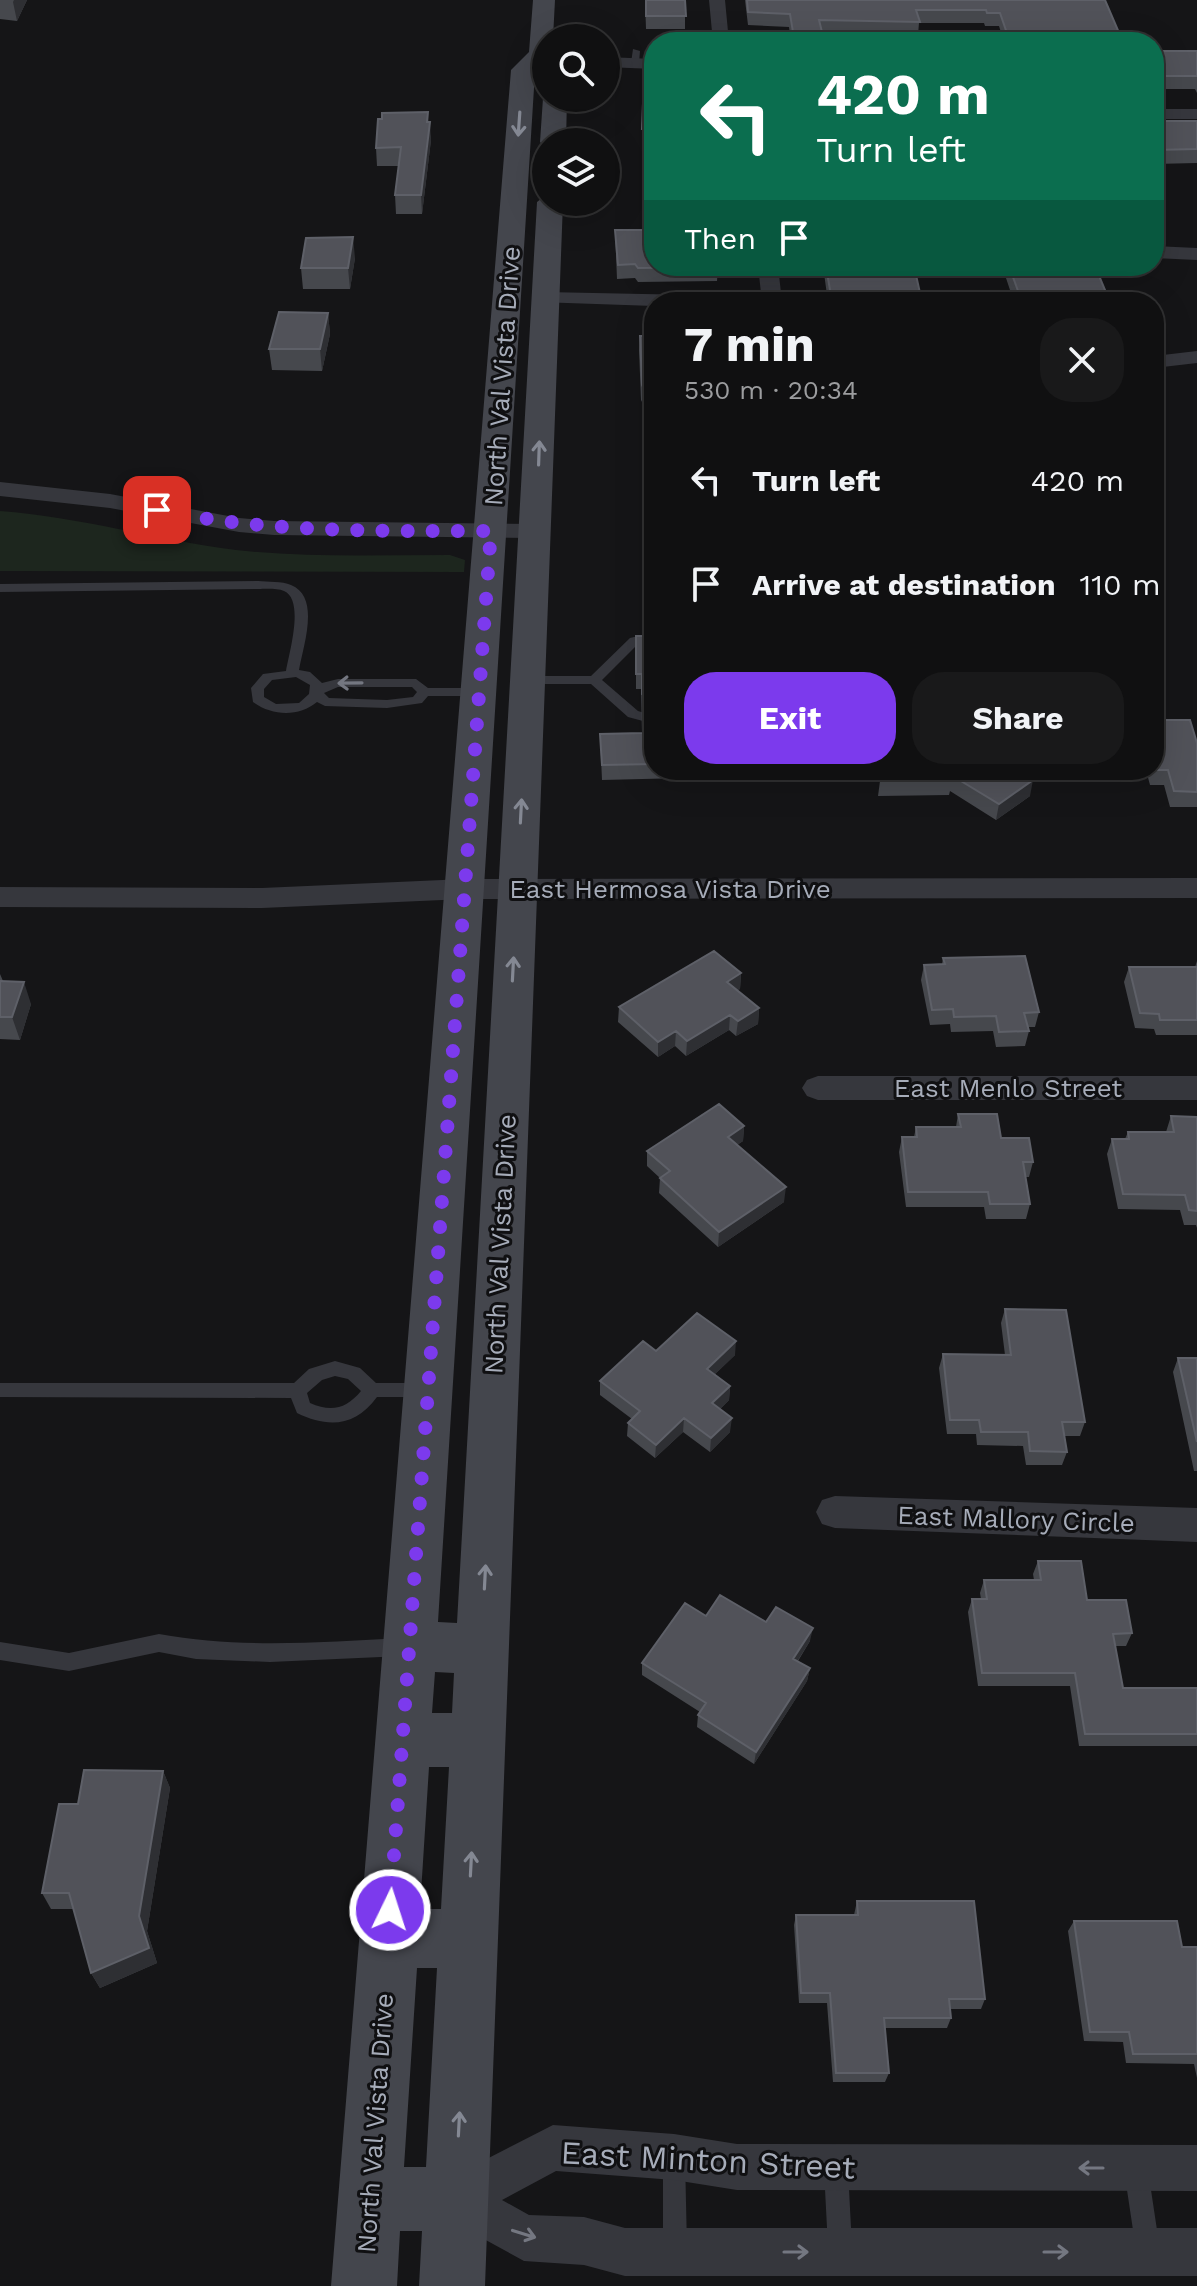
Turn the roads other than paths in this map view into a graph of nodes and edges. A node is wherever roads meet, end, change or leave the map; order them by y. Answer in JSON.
{"nodes":[{"id":1,"x":544,"y":0,"type":"edge"},
{"id":2,"x":717,"y":0,"type":"edge"},
{"id":3,"x":544,"y":24,"type":"edge"},
{"id":4,"x":720,"y":32,"type":"edge"},
{"id":5,"x":620,"y":53,"type":"edge"},
{"id":6,"x":642,"y":55,"type":"edge"},
{"id":7,"x":620,"y":59,"type":"edge"},
{"id":8,"x":532,"y":64,"type":"edge"},
{"id":9,"x":1164,"y":114,"type":"edge"},
{"id":10,"x":1197,"y":114,"type":"edge"},
{"id":11,"x":549,"y":216,"type":"edge"},
{"id":12,"x":1164,"y":252,"type":"edge"},
{"id":13,"x":1197,"y":254,"type":"edge"},
{"id":14,"x":545,"y":304,"type":"junction"},
{"id":15,"x":620,"y":304,"type":"junction"},
{"id":16,"x":644,"y":304,"type":"edge"},
{"id":17,"x":644,"y":308,"type":"edge"},
{"id":18,"x":1197,"y":357,"type":"edge"},
{"id":19,"x":1164,"y":361,"type":"edge"},
{"id":20,"x":0,"y":489,"type":"edge"},
{"id":21,"x":0,"y":504,"type":"edge"},
{"id":22,"x":491,"y":539,"type":"junction"},
{"id":23,"x":535,"y":539,"type":"junction"},
{"id":24,"x":0,"y":588,"type":"edge"},
{"id":25,"x":644,"y":641,"type":"edge"},
{"id":26,"x":292,"y":673,"type":"junction"},
{"id":27,"x":528,"y":680,"type":"junction"},
{"id":28,"x":594,"y":680,"type":"junction"},
{"id":29,"x":424,"y":692,"type":"junction"},
{"id":30,"x":480,"y":692,"type":"junction"},
{"id":31,"x":316,"y":693,"type":"junction"},
{"id":32,"x":644,"y":717,"type":"edge"},
{"id":33,"x":1197,"y":888,"type":"edge"},
{"id":34,"x":465,"y":889,"type":"junction"},
{"id":35,"x":517,"y":889,"type":"junction"},
{"id":36,"x":0,"y":897,"type":"edge"},
{"id":37,"x":818,"y":1088,"type":"dead end"},
{"id":38,"x":1197,"y":1088,"type":"edge"},
{"id":39,"x":0,"y":1390,"type":"edge"},
{"id":40,"x":372,"y":1390,"type":"junction"},
{"id":41,"x":426,"y":1390,"type":"junction"},
{"id":42,"x":298,"y":1391,"type":"junction"},
{"id":43,"x":835,"y":1512,"type":"dead end"},
{"id":44,"x":1197,"y":1525,"type":"edge"},
{"id":45,"x":408,"y":1647,"type":"junction"},
{"id":46,"x":481,"y":1648,"type":"junction"},
{"id":47,"x":0,"y":1651,"type":"edge"},
{"id":48,"x":402,"y":1740,"type":"junction"},
{"id":49,"x":477,"y":1740,"type":"junction"},
{"id":50,"x":388,"y":1938,"type":"junction"},
{"id":51,"x":468,"y":1939,"type":"junction"},
{"id":52,"x":674,"y":2157,"type":"junction"},
{"id":53,"x":836,"y":2167,"type":"junction"},
{"id":54,"x":1136,"y":2168,"type":"junction"},
{"id":55,"x":1197,"y":2168,"type":"edge"},
{"id":56,"x":371,"y":2199,"type":"junction"},
{"id":57,"x":456,"y":2199,"type":"junction"},
{"id":58,"x":675,"y":2252,"type":"junction"},
{"id":59,"x":840,"y":2252,"type":"junction"},
{"id":60,"x":1148,"y":2252,"type":"junction"},
{"id":61,"x":1197,"y":2252,"type":"edge"},
{"id":62,"x":364,"y":2286,"type":"edge"},
{"id":63,"x":452,"y":2286,"type":"edge"}],
"edges":[{"from":1,"to":3,"type":"main road","name":"North Val Vista Drive"},
{"from":2,"to":4,"type":"street"},
{"from":5,"to":6,"type":"street"},
{"from":6,"to":7,"type":"street"},
{"from":8,"to":22,"type":"main road","name":"North Val Vista Drive","one_way":true},
{"from":9,"to":10,"type":"street"},
{"from":11,"to":14,"type":"main road","name":"North Val Vista Drive"},
{"from":12,"to":13,"type":"street"},
{"from":14,"to":15,"type":"street"},
{"from":23,"to":14,"type":"main road","name":"North Val Vista Drive","one_way":true},
{"from":15,"to":16,"type":"street"},
{"from":15,"to":17,"type":"street"},
{"from":18,"to":19,"type":"street"},
{"from":20,"to":22,"type":"street"},
{"from":21,"to":22,"type":"street"},
{"from":22,"to":23,"type":"street"},
{"from":22,"to":30,"type":"main road","name":"North Val Vista Drive"},
{"from":23,"to":27,"type":"main road","name":"North Val Vista Drive"},
{"from":24,"to":26,"type":"lane"},
{"from":25,"to":28,"type":"lane"},
{"from":26,"to":31,"type":"lane"},
{"from":26,"to":31,"type":"lane"},
{"from":27,"to":28,"type":"lane"},
{"from":35,"to":27,"type":"main road","name":"North Val Vista Drive","one_way":true},
{"from":28,"to":32,"type":"lane"},
{"from":29,"to":30,"type":"lane"},
{"from":29,"to":31,"type":"lane","one_way":true},
{"from":29,"to":31,"type":"lane"},
{"from":30,"to":34,"type":"main road","name":"North Val Vista Drive"},
{"from":33,"to":35,"type":"street","name":"East Hermosa Vista Drive"},
{"from":34,"to":35,"type":"street","name":"East Hermosa Vista Drive"},
{"from":34,"to":36,"type":"street","name":"East Hermosa Vista Drive"},
{"from":34,"to":41,"type":"main road","name":"North Val Vista Drive"},
{"from":46,"to":35,"type":"main road","name":"North Val Vista Drive","one_way":true},
{"from":37,"to":38,"type":"street","name":"East Menlo Street"},
{"from":39,"to":42,"type":"lane"},
{"from":40,"to":41,"type":"lane"},
{"from":40,"to":42,"type":"lane"},
{"from":40,"to":42,"type":"lane"},
{"from":41,"to":45,"type":"main road","name":"North Val Vista Drive"},
{"from":43,"to":44,"type":"street","name":"East Mallory Circle"},
{"from":45,"to":46,"type":"main road"},
{"from":45,"to":47,"type":"lane"},
{"from":45,"to":48,"type":"main road","name":"North Val Vista Drive"},
{"from":46,"to":49,"type":"main road","name":"North Val Vista Drive"},
{"from":48,"to":49,"type":"main road"},
{"from":48,"to":50,"type":"main road","name":"North Val Vista Drive"},
{"from":51,"to":49,"type":"main road","name":"North Val Vista Drive","one_way":true},
{"from":50,"to":51,"type":"main road"},
{"from":50,"to":56,"type":"main road","name":"North Val Vista Drive"},
{"from":57,"to":51,"type":"main road","name":"North Val Vista Drive","one_way":true},
{"from":52,"to":53,"type":"street","name":"East Minton Street"},
{"from":52,"to":57,"type":"street","name":"East Minton Street"},
{"from":52,"to":58,"type":"lane"},
{"from":54,"to":53,"type":"street","name":"East Minton Street","one_way":true},
{"from":53,"to":59,"type":"lane"},
{"from":54,"to":55,"type":"street","name":"East Minton Street"},
{"from":54,"to":60,"type":"lane"},
{"from":56,"to":57,"type":"main road"},
{"from":56,"to":62,"type":"main road","name":"North Val Vista Drive"},
{"from":57,"to":58,"type":"street","one_way":true},
{"from":57,"to":63,"type":"main road","name":"North Val Vista Drive"},
{"from":58,"to":59,"type":"street","one_way":true},
{"from":59,"to":60,"type":"street","one_way":true},
{"from":60,"to":61,"type":"street"}]}
